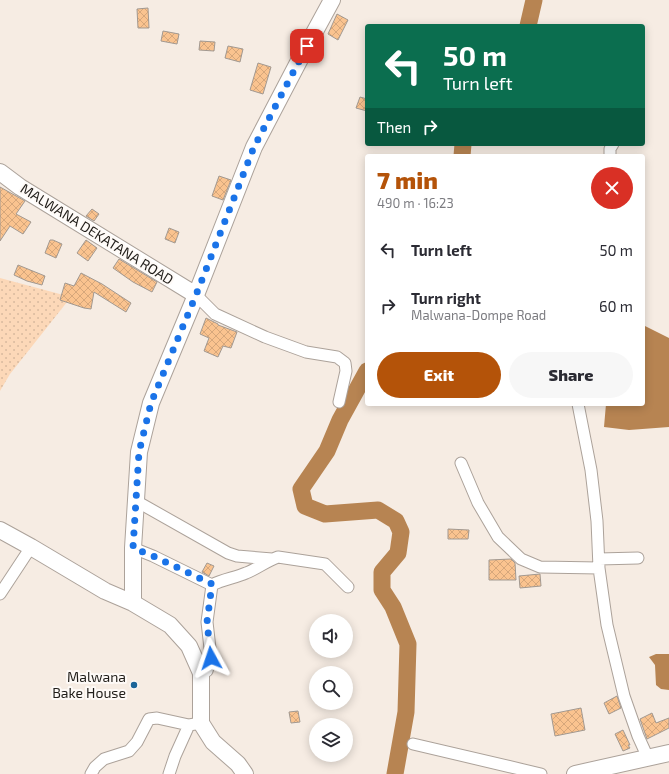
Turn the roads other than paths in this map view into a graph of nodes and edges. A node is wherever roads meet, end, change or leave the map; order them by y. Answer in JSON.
{"nodes":[{"id":1,"x":332,"y":0,"type":"edge"},
{"id":2,"x":0,"y":172,"type":"edge"},
{"id":3,"x":196,"y":295,"type":"junction"},
{"id":4,"x":339,"y":402,"type":"dead end"},
{"id":5,"x":578,"y":406,"type":"edge"},
{"id":6,"x":461,"y":463,"type":"dead end"},
{"id":7,"x":136,"y":501,"type":"junction"},
{"id":8,"x":0,"y":530,"type":"edge"},
{"id":9,"x":31,"y":546,"type":"junction"},
{"id":10,"x":133,"y":548,"type":"junction"},
{"id":11,"x":638,"y":558,"type":"dead end"},
{"id":12,"x":272,"y":559,"type":"junction"},
{"id":13,"x":599,"y":564,"type":"junction"},
{"id":14,"x":212,"y":584,"type":"junction"},
{"id":15,"x":348,"y":587,"type":"dead end"},
{"id":16,"x":0,"y":594,"type":"edge"},
{"id":17,"x":134,"y":602,"type":"junction"},
{"id":18,"x":201,"y":673,"type":"junction"},
{"id":19,"x":195,"y":724,"type":"junction"},
{"id":20,"x":413,"y":744,"type":"dead end"},
{"id":21,"x":669,"y":753,"type":"edge"},
{"id":22,"x":648,"y":758,"type":"junction"},
{"id":23,"x":91,"y":774,"type":"edge"},
{"id":24,"x":169,"y":774,"type":"edge"},
{"id":25,"x":245,"y":774,"type":"edge"},
{"id":26,"x":541,"y":774,"type":"edge"},
{"id":27,"x":575,"y":774,"type":"edge"}],
"edges":[{"from":1,"to":3,"type":"street"},
{"from":2,"to":3,"type":"street","name":"MALWANA DEKATANA ROAD"},
{"from":3,"to":4,"type":"street"},
{"from":3,"to":7,"type":"street"},
{"from":5,"to":13,"type":"street"},
{"from":6,"to":13,"type":"street"},
{"from":7,"to":10,"type":"street"},
{"from":7,"to":12,"type":"street"},
{"from":8,"to":9,"type":"street"},
{"from":9,"to":16,"type":"street"},
{"from":9,"to":17,"type":"street"},
{"from":10,"to":14,"type":"street"},
{"from":10,"to":17,"type":"street"},
{"from":11,"to":13,"type":"street"},
{"from":12,"to":14,"type":"street"},
{"from":12,"to":15,"type":"street"},
{"from":13,"to":22,"type":"street"},
{"from":14,"to":18,"type":"street"},
{"from":17,"to":18,"type":"street"},
{"from":18,"to":19,"type":"street"},
{"from":19,"to":23,"type":"street"},
{"from":19,"to":24,"type":"street"},
{"from":19,"to":25,"type":"street"},
{"from":20,"to":26,"type":"street"},
{"from":21,"to":22,"type":"street"},
{"from":22,"to":27,"type":"street"}]}
